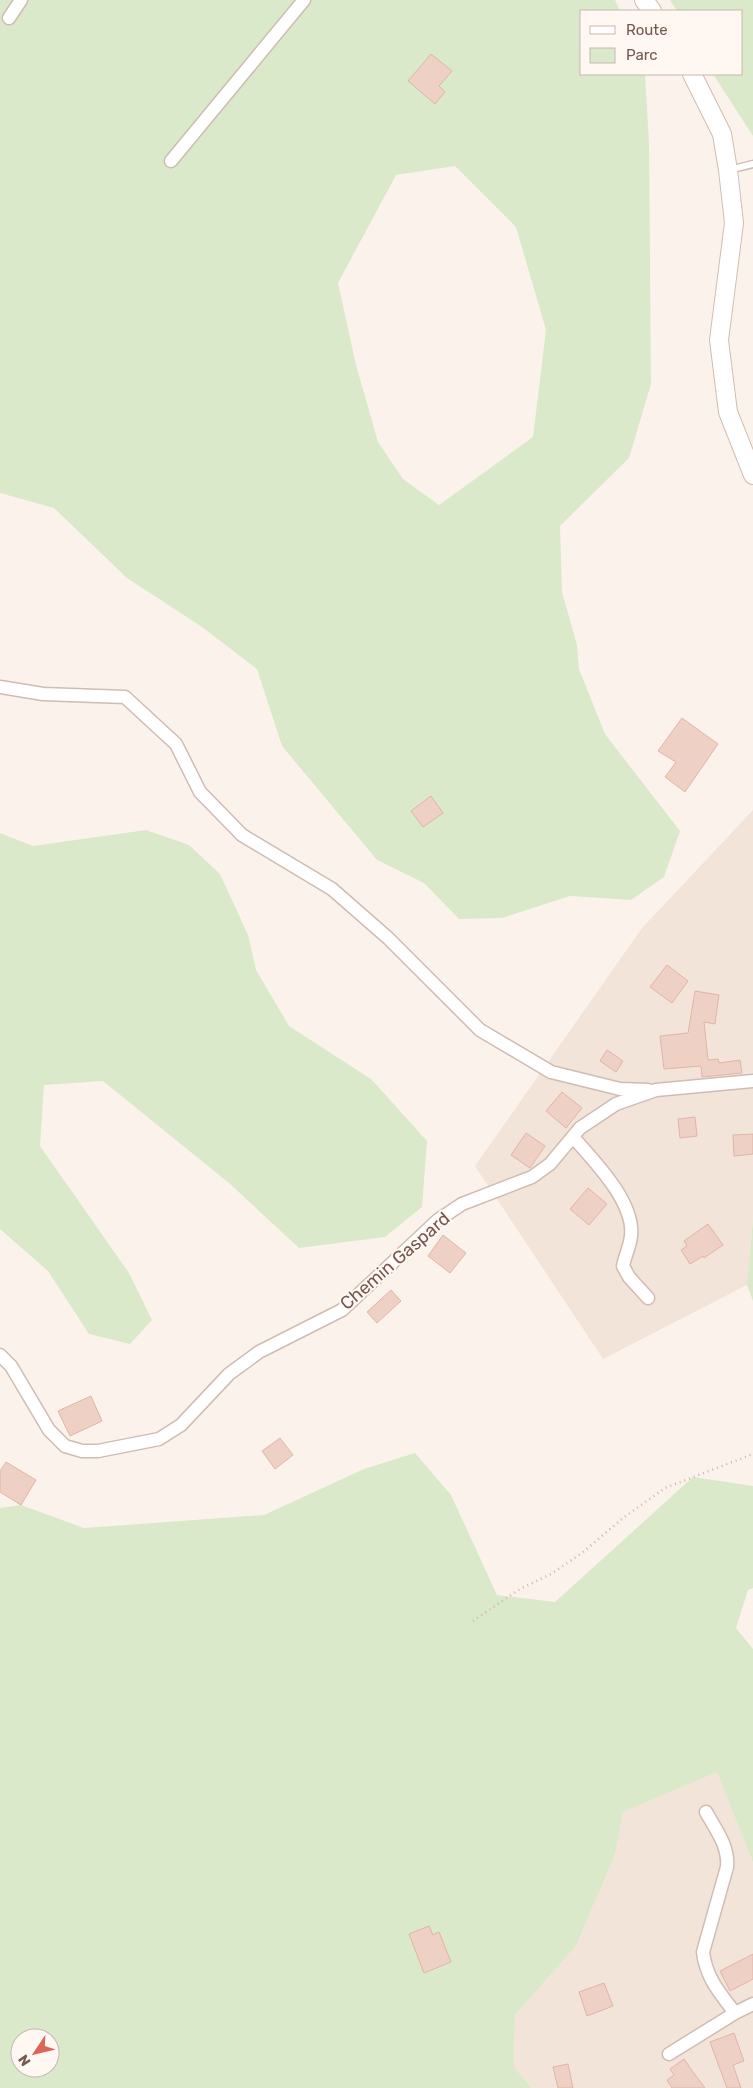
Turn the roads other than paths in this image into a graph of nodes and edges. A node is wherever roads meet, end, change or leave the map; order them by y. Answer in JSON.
{"nodes":[{"id":1,"x":20,"y":0,"type":"edge"},
{"id":2,"x":304,"y":0,"type":"edge"},
{"id":3,"x":9,"y":18,"type":"dead end"},
{"id":4,"x":692,"y":75,"type":"edge"},
{"id":5,"x":171,"y":161,"type":"dead end"},
{"id":6,"x":753,"y":164,"type":"edge"},
{"id":7,"x":728,"y":170,"type":"junction"},
{"id":8,"x":753,"y":475,"type":"edge"},
{"id":9,"x":0,"y":687,"type":"edge"},
{"id":10,"x":753,"y":1081,"type":"edge"},
{"id":11,"x":656,"y":1090,"type":"junction"},
{"id":12,"x":573,"y":1137,"type":"junction"},
{"id":13,"x":648,"y":1298,"type":"dead end"},
{"id":14,"x":0,"y":1355,"type":"edge"},
{"id":15,"x":706,"y":1812,"type":"dead end"},
{"id":16,"x":753,"y":2004,"type":"edge"},
{"id":17,"x":735,"y":2013,"type":"junction"},
{"id":18,"x":669,"y":2054,"type":"dead end"}],
"edges":[{"from":1,"to":3,"type":"street"},
{"from":2,"to":5,"type":"street"},
{"from":4,"to":7,"type":"main road"},
{"from":6,"to":7,"type":"lane"},
{"from":7,"to":8,"type":"main road"},
{"from":9,"to":11,"type":"street"},
{"from":10,"to":11,"type":"street","name":"Chemin Gaspard"},
{"from":11,"to":12,"type":"street","name":"Chemin Gaspard"},
{"from":12,"to":13,"type":"street"},
{"from":12,"to":14,"type":"street","name":"Chemin Gaspard"},
{"from":15,"to":17,"type":"street"},
{"from":16,"to":17,"type":"street"},
{"from":17,"to":18,"type":"street"}]}
